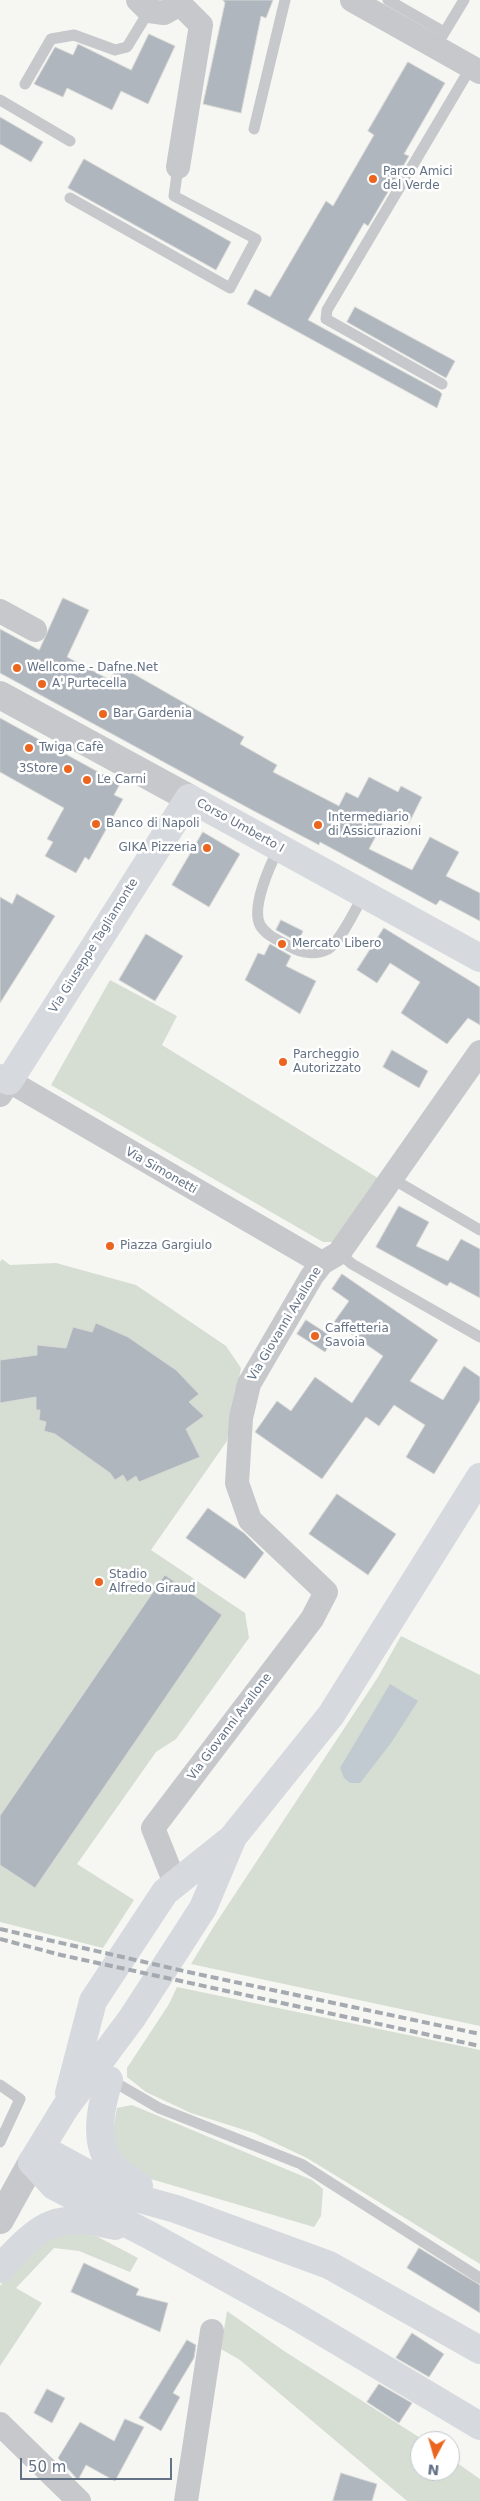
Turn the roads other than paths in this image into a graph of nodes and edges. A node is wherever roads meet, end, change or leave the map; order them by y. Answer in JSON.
{"nodes":[{"id":1,"x":285,"y":0,"type":"edge"},
{"id":2,"x":352,"y":0,"type":"edge"},
{"id":3,"x":388,"y":0,"type":"edge"},
{"id":4,"x":464,"y":0,"type":"edge"},
{"id":5,"x":178,"y":2,"type":"edge"},
{"id":6,"x":143,"y":6,"type":"edge"},
{"id":7,"x":440,"y":40,"type":"junction"},
{"id":8,"x":476,"y":69,"type":"edge"},
{"id":9,"x":25,"y":84,"type":"dead end"},
{"id":10,"x":0,"y":100,"type":"edge"},
{"id":11,"x":254,"y":129,"type":"dead end"},
{"id":12,"x":70,"y":141,"type":"dead end"},
{"id":13,"x":178,"y":167,"type":"joint"},
{"id":14,"x":70,"y":198,"type":"dead end"},
{"id":15,"x":442,"y":384,"type":"dead end"},
{"id":16,"x":0,"y":611,"type":"edge"},
{"id":17,"x":35,"y":630,"type":"dead end"},
{"id":18,"x":0,"y":695,"type":"edge"},
{"id":19,"x":189,"y":798,"type":"junction"},
{"id":20,"x":279,"y":848,"type":"junction"},
{"id":21,"x":364,"y":894,"type":"junction"},
{"id":22,"x":480,"y":958,"type":"edge"},
{"id":23,"x":480,"y":1052,"type":"edge"},
{"id":24,"x":3,"y":1085,"type":"edge"},
{"id":25,"x":391,"y":1178,"type":"junction"},
{"id":26,"x":480,"y":1230,"type":"edge"},
{"id":27,"x":330,"y":1258,"type":"junction"},
{"id":28,"x":480,"y":1337,"type":"edge"},
{"id":29,"x":480,"y":1477,"type":"edge"},
{"id":30,"x":233,"y":1837,"type":"junction"},
{"id":31,"x":175,"y":1883,"type":"junction"},
{"id":32,"x":132,"y":2018,"type":"junction"},
{"id":33,"x":113,"y":2068,"type":"junction"},
{"id":34,"x":0,"y":2084,"type":"edge"},
{"id":35,"x":65,"y":2108,"type":"junction"},
{"id":36,"x":0,"y":2142,"type":"edge"},
{"id":37,"x":37,"y":2155,"type":"junction"},
{"id":38,"x":176,"y":2209,"type":"junction"},
{"id":39,"x":0,"y":2220,"type":"edge"},
{"id":40,"x":151,"y":2236,"type":"junction"},
{"id":41,"x":0,"y":2269,"type":"edge"},
{"id":42,"x":480,"y":2278,"type":"edge"},
{"id":43,"x":212,"y":2331,"type":"dead end"},
{"id":44,"x":480,"y":2350,"type":"edge"},
{"id":45,"x":0,"y":2424,"type":"edge"},
{"id":46,"x":480,"y":2426,"type":"edge"},
{"id":47,"x":79,"y":2501,"type":"edge"},
{"id":48,"x":186,"y":2501,"type":"edge"}],
"edges":[{"from":1,"to":11,"type":"lane"},
{"from":2,"to":7,"type":"street"},
{"from":3,"to":7,"type":"lane"},
{"from":4,"to":7,"type":"lane"},
{"from":5,"to":6,"type":"street"},
{"from":5,"to":13,"type":"street"},
{"from":6,"to":9,"type":"lane"},
{"from":7,"to":8,"type":"street"},
{"from":8,"to":15,"type":"lane"},
{"from":10,"to":12,"type":"lane"},
{"from":13,"to":14,"type":"lane"},
{"from":16,"to":17,"type":"street"},
{"from":18,"to":19,"type":"street","name":"Corso Umberto I"},
{"from":19,"to":20,"type":"main road","name":"Corso Umberto I"},
{"from":19,"to":24,"type":"main road","name":"Via Giuseppe Tagliamonte"},
{"from":20,"to":21,"type":"main road","name":"Corso Umberto I"},
{"from":20,"to":21,"type":"lane"},
{"from":21,"to":22,"type":"main road","name":"Corso Umberto I"},
{"from":23,"to":25,"type":"street","name":"Via Giovanni Avallone"},
{"from":24,"to":27,"type":"street","name":"Via Simonetti"},
{"from":25,"to":26,"type":"lane"},
{"from":25,"to":27,"type":"street","name":"Via Giovanni Avallone"},
{"from":27,"to":28,"type":"lane"},
{"from":27,"to":31,"type":"street","name":"Via Giovanni Avallone"},
{"from":29,"to":30,"type":"main road"},
{"from":30,"to":31,"type":"main road"},
{"from":30,"to":32,"type":"main road"},
{"from":31,"to":35,"type":"main road"},
{"from":32,"to":33,"type":"lane"},
{"from":32,"to":35,"type":"main road"},
{"from":33,"to":38,"type":"main road"},
{"from":33,"to":42,"type":"lane"},
{"from":34,"to":36,"type":"lane"},
{"from":35,"to":37,"type":"main road"},
{"from":37,"to":38,"type":"main road"},
{"from":37,"to":39,"type":"street"},
{"from":37,"to":40,"type":"main road"},
{"from":38,"to":44,"type":"main road"},
{"from":40,"to":41,"type":"main road"},
{"from":40,"to":46,"type":"main road"},
{"from":43,"to":48,"type":"street"},
{"from":45,"to":47,"type":"street"}]}
